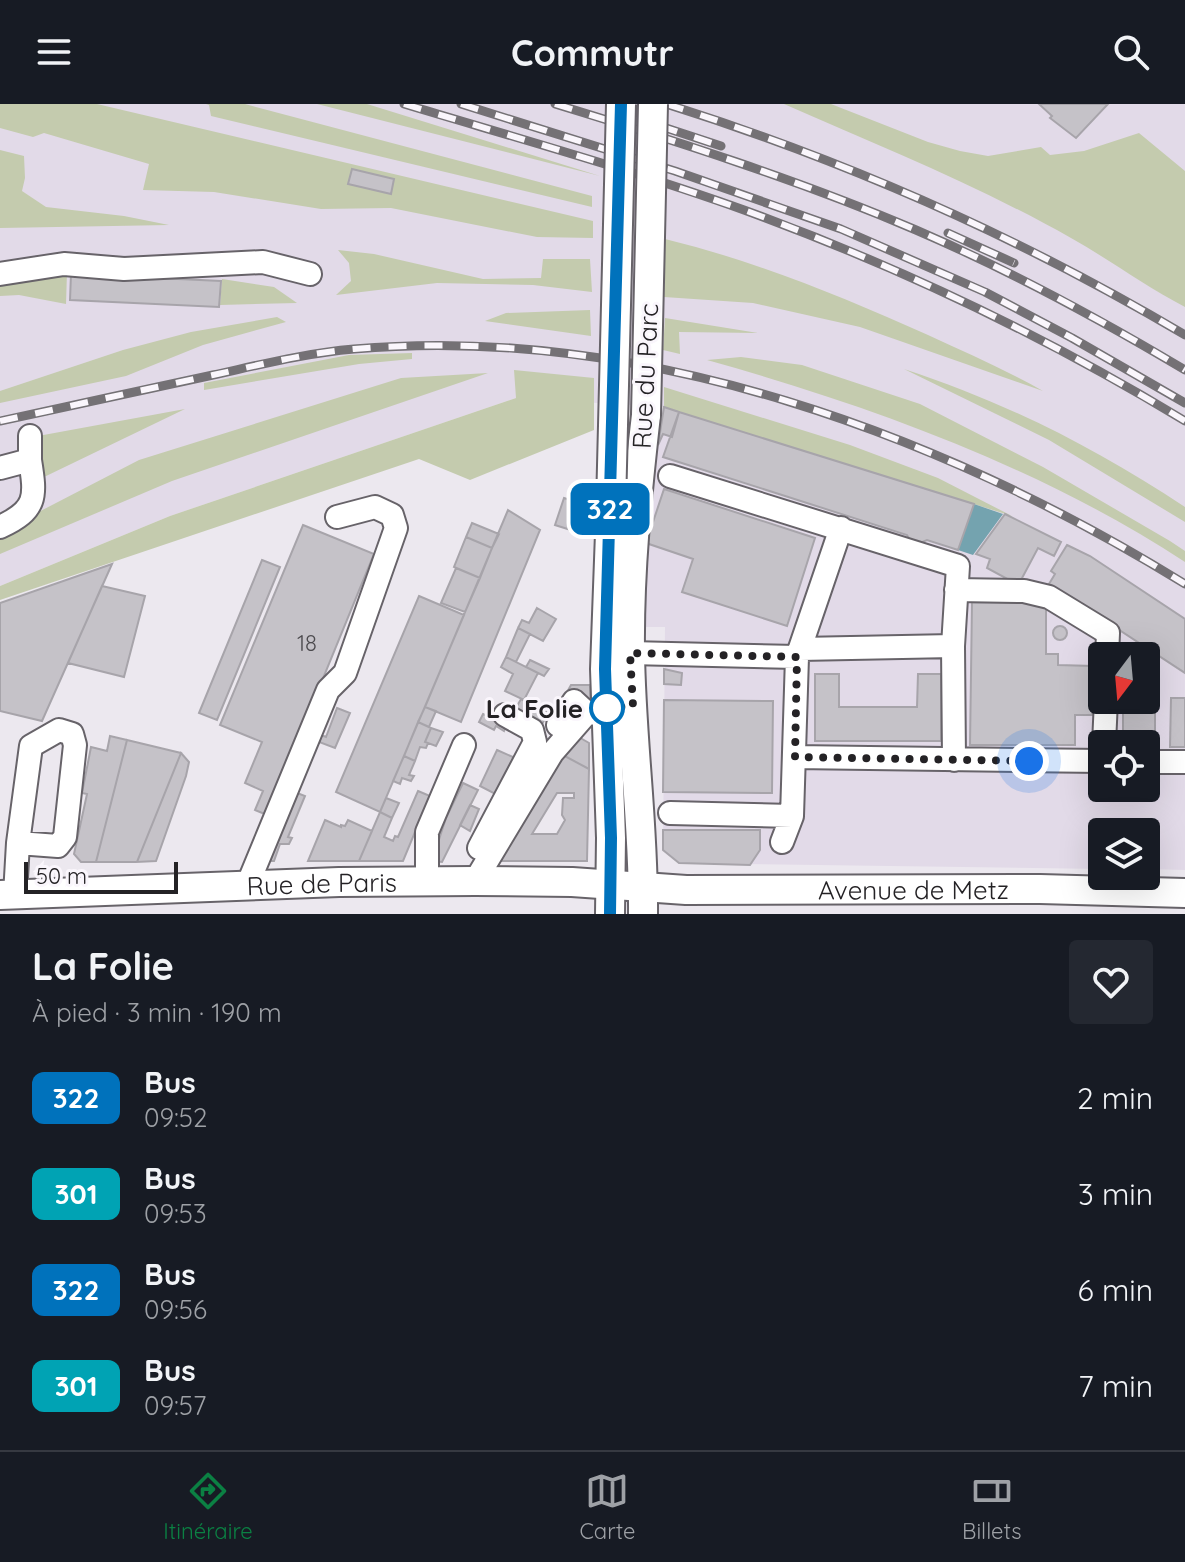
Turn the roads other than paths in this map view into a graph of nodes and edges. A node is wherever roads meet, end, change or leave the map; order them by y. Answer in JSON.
{"nodes":[{"id":1,"x":621,"y":104,"type":"edge"},
{"id":2,"x":653,"y":104,"type":"edge"},
{"id":3,"x":0,"y":274,"type":"edge"},
{"id":4,"x":310,"y":274,"type":"dead end"},
{"id":5,"x":30,"y":436,"type":"dead end"},
{"id":6,"x":30,"y":460,"type":"junction"},
{"id":7,"x":0,"y":468,"type":"edge"},
{"id":8,"x":670,"y":476,"type":"dead end"},
{"id":9,"x":623,"y":506,"type":"junction"},
{"id":10,"x":337,"y":517,"type":"dead end"},
{"id":11,"x":0,"y":527,"type":"edge"},
{"id":12,"x":841,"y":528,"type":"junction"},
{"id":13,"x":956,"y":590,"type":"junction"},
{"id":14,"x":1108,"y":642,"type":"edge"},
{"id":15,"x":953,"y":646,"type":"junction"},
{"id":16,"x":630,"y":653,"type":"junction"},
{"id":17,"x":799,"y":653,"type":"junction"},
{"id":18,"x":597,"y":714,"type":"junction"},
{"id":19,"x":505,"y":715,"type":"dead end"},
{"id":20,"x":558,"y":725,"type":"dead end"},
{"id":21,"x":464,"y":745,"type":"dead end"},
{"id":22,"x":795,"y":757,"type":"junction"},
{"id":23,"x":954,"y":760,"type":"junction"},
{"id":24,"x":1088,"y":761,"type":"edge"},
{"id":25,"x":1160,"y":762,"type":"edge"},
{"id":26,"x":1185,"y":762,"type":"edge"},
{"id":27,"x":670,"y":813,"type":"dead end"},
{"id":28,"x":792,"y":816,"type":"junction"},
{"id":29,"x":782,"y":842,"type":"dead end"},
{"id":30,"x":18,"y":843,"type":"junction"},
{"id":31,"x":468,"y":881,"type":"junction"},
{"id":32,"x":427,"y":882,"type":"junction"},
{"id":33,"x":609,"y":885,"type":"junction"},
{"id":34,"x":247,"y":886,"type":"junction"},
{"id":35,"x":1185,"y":893,"type":"edge"},
{"id":36,"x":8,"y":895,"type":"edge"},
{"id":37,"x":643,"y":900,"type":"edge"},
{"id":38,"x":610,"y":914,"type":"edge"}],
"edges":[{"from":1,"to":9,"type":"main road","name":"Rue du Parc","bridge":true},
{"from":2,"to":9,"type":"main road","name":"Rue du Parc","bridge":true},
{"from":3,"to":4,"type":"lane"},
{"from":5,"to":6,"type":"lane"},
{"from":6,"to":7,"type":"lane"},
{"from":6,"to":11,"type":"lane"},
{"from":8,"to":12,"type":"lane"},
{"from":9,"to":16,"type":"main road","name":"Rue du Parc"},
{"from":9,"to":18,"type":"main road","name":"Rue du Parc"},
{"from":10,"to":34,"type":"lane"},
{"from":12,"to":13,"type":"lane"},
{"from":12,"to":17,"type":"lane"},
{"from":13,"to":14,"type":"lane"},
{"from":13,"to":15,"type":"lane"},
{"from":15,"to":17,"type":"lane"},
{"from":15,"to":23,"type":"lane"},
{"from":16,"to":17,"type":"lane"},
{"from":16,"to":37,"type":"main road","name":"Rue du Parc"},
{"from":17,"to":22,"type":"lane"},
{"from":18,"to":20,"type":"lane"},
{"from":18,"to":31,"type":"lane"},
{"from":18,"to":33,"type":"main road","name":"Rue du Parc"},
{"from":19,"to":31,"type":"lane"},
{"from":21,"to":32,"type":"lane"},
{"from":22,"to":23,"type":"lane"},
{"from":22,"to":28,"type":"lane"},
{"from":23,"to":24,"type":"lane"},
{"from":25,"to":26,"type":"lane"},
{"from":27,"to":28,"type":"lane"},
{"from":28,"to":29,"type":"lane"},
{"from":30,"to":30,"type":"lane"},
{"from":30,"to":36,"type":"lane"},
{"from":31,"to":32,"type":"main road","name":"Rue de Paris"},
{"from":31,"to":33,"type":"main road","name":"Rue de Paris"},
{"from":32,"to":34,"type":"main road","name":"Rue de Paris"},
{"from":33,"to":37,"type":"main road","name":"Rue de Paris"},
{"from":33,"to":38,"type":"main road","name":"Rue du Parc"},
{"from":34,"to":36,"type":"main road","name":"Rue de Paris"},
{"from":35,"to":37,"type":"main road","name":"Avenue de Metz"}]}
